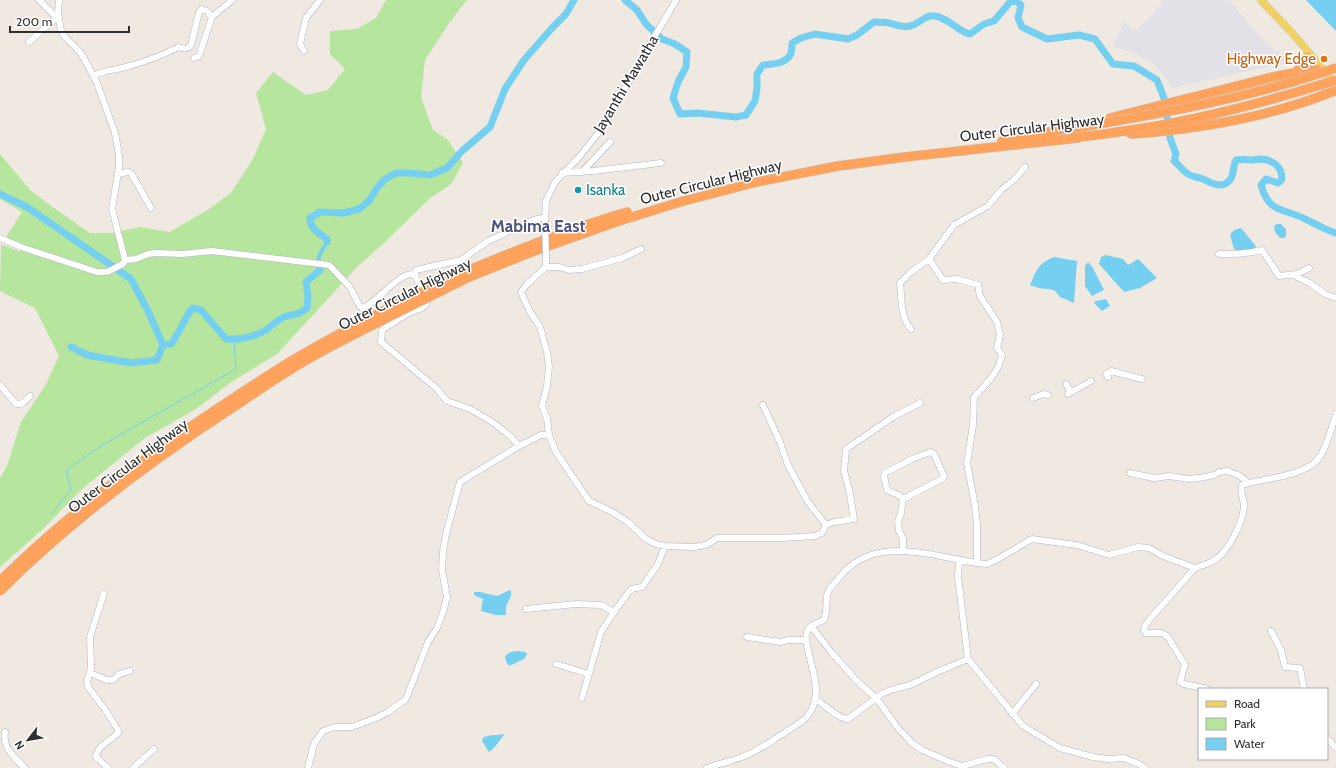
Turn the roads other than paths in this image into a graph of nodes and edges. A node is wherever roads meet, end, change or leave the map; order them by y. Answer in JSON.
{"nodes":[{"id":1,"x":39,"y":0,"type":"edge"},
{"id":2,"x":232,"y":0,"type":"edge"},
{"id":3,"x":320,"y":0,"type":"edge"},
{"id":4,"x":676,"y":0,"type":"edge"},
{"id":5,"x":1261,"y":0,"type":"edge"},
{"id":6,"x":58,"y":1,"type":"edge"},
{"id":7,"x":212,"y":17,"type":"junction"},
{"id":8,"x":57,"y":19,"type":"junction"},
{"id":9,"x":1279,"y":20,"type":"junction"},
{"id":10,"x":29,"y":42,"type":"dead end"},
{"id":11,"x":304,"y":51,"type":"dead end"},
{"id":12,"x":1307,"y":57,"type":"junction"},
{"id":13,"x":194,"y":58,"type":"dead end"},
{"id":14,"x":1336,"y":64,"type":"edge"},
{"id":15,"x":1319,"y":68,"type":"junction"},
{"id":16,"x":1336,"y":68,"type":"edge"},
{"id":17,"x":1296,"y":72,"type":"junction"},
{"id":18,"x":94,"y":76,"type":"junction"},
{"id":19,"x":1336,"y":80,"type":"edge"},
{"id":20,"x":1336,"y":89,"type":"edge"},
{"id":21,"x":1070,"y":134,"type":"junction"},
{"id":22,"x":610,"y":142,"type":"dead end"},
{"id":23,"x":661,"y":163,"type":"dead end"},
{"id":24,"x":1026,"y":167,"type":"dead end"},
{"id":25,"x":582,"y":172,"type":"junction"},
{"id":26,"x":562,"y":173,"type":"junction"},
{"id":27,"x":118,"y":174,"type":"junction"},
{"id":28,"x":151,"y":208,"type":"dead end"},
{"id":29,"x":545,"y":219,"type":"junction"},
{"id":30,"x":0,"y":238,"type":"edge"},
{"id":31,"x":641,"y":249,"type":"dead end"},
{"id":32,"x":1219,"y":254,"type":"dead end"},
{"id":33,"x":929,"y":259,"type":"junction"},
{"id":34,"x":124,"y":262,"type":"junction"},
{"id":35,"x":546,"y":267,"type":"junction"},
{"id":36,"x":1309,"y":268,"type":"dead end"},
{"id":37,"x":468,"y":274,"type":"junction"},
{"id":38,"x":1297,"y":274,"type":"junction"},
{"id":39,"x":416,"y":277,"type":"junction"},
{"id":40,"x":1336,"y":298,"type":"edge"},
{"id":41,"x":911,"y":329,"type":"dead end"},
{"id":42,"x":1108,"y":377,"type":"dead end"},
{"id":43,"x":1142,"y":379,"type":"dead end"},
{"id":44,"x":1091,"y":381,"type":"dead end"},
{"id":45,"x":1066,"y":384,"type":"dead end"},
{"id":46,"x":0,"y":385,"type":"edge"},
{"id":47,"x":1048,"y":395,"type":"dead end"},
{"id":48,"x":30,"y":396,"type":"dead end"},
{"id":49,"x":1033,"y":398,"type":"dead end"},
{"id":50,"x":920,"y":403,"type":"dead end"},
{"id":51,"x":763,"y":405,"type":"dead end"},
{"id":52,"x":1336,"y":414,"type":"edge"},
{"id":53,"x":548,"y":435,"type":"junction"},
{"id":54,"x":519,"y":446,"type":"junction"},
{"id":55,"x":1130,"y":473,"type":"dead end"},
{"id":56,"x":1248,"y":483,"type":"junction"},
{"id":57,"x":903,"y":499,"type":"junction"},
{"id":58,"x":826,"y":525,"type":"junction"},
{"id":59,"x":665,"y":546,"type":"junction"},
{"id":60,"x":903,"y":551,"type":"junction"},
{"id":61,"x":959,"y":560,"type":"junction"},
{"id":62,"x":977,"y":564,"type":"junction"},
{"id":63,"x":1196,"y":568,"type":"junction"},
{"id":64,"x":0,"y":581,"type":"edge"},
{"id":65,"x":0,"y":591,"type":"edge"},
{"id":66,"x":104,"y":593,"type":"dead end"},
{"id":67,"x":526,"y":609,"type":"dead end"},
{"id":68,"x":614,"y":612,"type":"junction"},
{"id":69,"x":811,"y":626,"type":"junction"},
{"id":70,"x":1271,"y":631,"type":"dead end"},
{"id":71,"x":747,"y":637,"type":"dead end"},
{"id":72,"x":806,"y":640,"type":"junction"},
{"id":73,"x":968,"y":659,"type":"junction"},
{"id":74,"x":556,"y":664,"type":"dead end"},
{"id":75,"x":130,"y":671,"type":"dead end"},
{"id":76,"x":90,"y":673,"type":"junction"},
{"id":77,"x":589,"y":674,"type":"junction"},
{"id":78,"x":1036,"y":684,"type":"dead end"},
{"id":79,"x":1203,"y":688,"type":"edge"},
{"id":80,"x":1304,"y":688,"type":"edge"},
{"id":81,"x":582,"y":698,"type":"dead end"},
{"id":82,"x":876,"y":698,"type":"junction"},
{"id":83,"x":815,"y":699,"type":"junction"},
{"id":84,"x":1012,"y":714,"type":"junction"},
{"id":85,"x":5,"y":732,"type":"dead end"},
{"id":86,"x":1328,"y":739,"type":"edge"},
{"id":87,"x":1336,"y":748,"type":"edge"},
{"id":88,"x":154,"y":749,"type":"dead end"},
{"id":89,"x":963,"y":767,"type":"edge"},
{"id":90,"x":25,"y":768,"type":"edge"},
{"id":91,"x":108,"y":768,"type":"edge"},
{"id":92,"x":133,"y":768,"type":"edge"},
{"id":93,"x":308,"y":768,"type":"edge"},
{"id":94,"x":707,"y":768,"type":"edge"},
{"id":95,"x":1004,"y":768,"type":"edge"},
{"id":96,"x":1145,"y":768,"type":"edge"}],
"edges":[{"from":1,"to":8,"type":"street"},
{"from":2,"to":7,"type":"street"},
{"from":3,"to":11,"type":"street"},
{"from":4,"to":26,"type":"street","name":"Jayanthi Mawatha"},
{"from":5,"to":9,"type":"main road"},
{"from":6,"to":8,"type":"street"},
{"from":7,"to":13,"type":"street"},
{"from":7,"to":18,"type":"street"},
{"from":8,"to":10,"type":"street"},
{"from":8,"to":18,"type":"street"},
{"from":9,"to":12,"type":"main road"},
{"from":9,"to":15,"type":"main road"},
{"from":12,"to":15,"type":"main road"},
{"from":12,"to":17,"type":"highway"},
{"from":14,"to":15,"type":"street"},
{"from":15,"to":17,"type":"highway"},
{"from":15,"to":20,"type":"main road"},
{"from":16,"to":21,"type":"highway","name":"Outer Circular Highway","bridge":true},
{"from":17,"to":21,"type":"highway","bridge":true},
{"from":18,"to":27,"type":"street"},
{"from":19,"to":21,"type":"highway","name":"Outer Circular Highway","bridge":true},
{"from":20,"to":21,"type":"highway","bridge":true},
{"from":21,"to":37,"type":"highway","name":"Outer Circular Highway"},
{"from":22,"to":25,"type":"street"},
{"from":23,"to":25,"type":"street"},
{"from":24,"to":33,"type":"street"},
{"from":25,"to":26,"type":"street"},
{"from":26,"to":29,"type":"street","name":"Jayanthi Mawatha"},
{"from":27,"to":28,"type":"street"},
{"from":27,"to":34,"type":"street"},
{"from":29,"to":35,"type":"street","name":"Jayanthi Mawatha","bridge":true},
{"from":29,"to":39,"type":"street"},
{"from":30,"to":34,"type":"street"},
{"from":31,"to":35,"type":"street"},
{"from":32,"to":38,"type":"street"},
{"from":33,"to":41,"type":"street"},
{"from":33,"to":62,"type":"street"},
{"from":34,"to":39,"type":"street"},
{"from":35,"to":53,"type":"street"},
{"from":36,"to":38,"type":"street"},
{"from":37,"to":64,"type":"highway","name":"Outer Circular Highway","bridge":true},
{"from":37,"to":65,"type":"highway","name":"Outer Circular Highway","bridge":true},
{"from":38,"to":40,"type":"street"},
{"from":39,"to":54,"type":"street"},
{"from":42,"to":43,"type":"street"},
{"from":44,"to":45,"type":"street"},
{"from":46,"to":48,"type":"street"},
{"from":47,"to":49,"type":"street"},
{"from":50,"to":58,"type":"street"},
{"from":51,"to":58,"type":"street"},
{"from":52,"to":56,"type":"street"},
{"from":53,"to":54,"type":"street"},
{"from":53,"to":59,"type":"street"},
{"from":54,"to":93,"type":"street"},
{"from":55,"to":56,"type":"street"},
{"from":56,"to":63,"type":"street"},
{"from":57,"to":57,"type":"street"},
{"from":57,"to":60,"type":"street"},
{"from":58,"to":59,"type":"street"},
{"from":59,"to":68,"type":"street"},
{"from":60,"to":61,"type":"street"},
{"from":60,"to":69,"type":"street"},
{"from":61,"to":62,"type":"street"},
{"from":61,"to":73,"type":"street"},
{"from":62,"to":63,"type":"street"},
{"from":63,"to":79,"type":"street"},
{"from":66,"to":76,"type":"street"},
{"from":67,"to":68,"type":"street"},
{"from":68,"to":77,"type":"street"},
{"from":69,"to":72,"type":"street"},
{"from":69,"to":82,"type":"street"},
{"from":70,"to":80,"type":"street"},
{"from":71,"to":72,"type":"street"},
{"from":72,"to":83,"type":"street"},
{"from":73,"to":82,"type":"street"},
{"from":73,"to":84,"type":"street"},
{"from":74,"to":77,"type":"street"},
{"from":75,"to":76,"type":"street"},
{"from":76,"to":91,"type":"street"},
{"from":77,"to":81,"type":"street"},
{"from":78,"to":84,"type":"street"},
{"from":82,"to":83,"type":"street"},
{"from":82,"to":89,"type":"street"},
{"from":83,"to":94,"type":"street"},
{"from":84,"to":96,"type":"street"},
{"from":85,"to":90,"type":"street"},
{"from":86,"to":87,"type":"street"},
{"from":88,"to":92,"type":"street"},
{"from":89,"to":95,"type":"street"}]}
